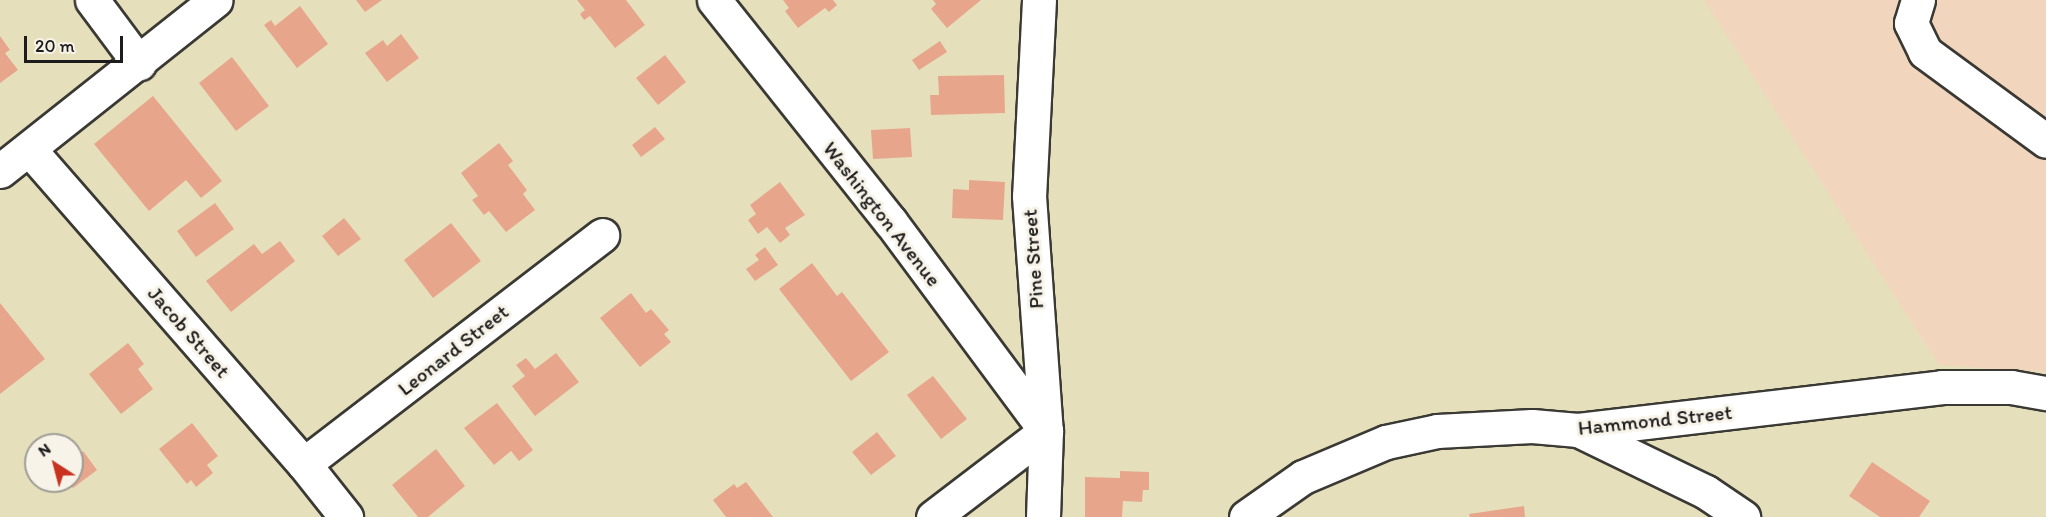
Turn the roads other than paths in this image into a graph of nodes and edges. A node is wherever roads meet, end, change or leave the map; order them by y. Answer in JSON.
{"nodes":[{"id":1,"x":92,"y":0,"type":"edge"},
{"id":2,"x":216,"y":0,"type":"edge"},
{"id":3,"x":714,"y":0,"type":"edge"},
{"id":4,"x":1039,"y":0,"type":"edge"},
{"id":5,"x":1918,"y":0,"type":"edge"},
{"id":6,"x":139,"y":63,"type":"junction"},
{"id":7,"x":2046,"y":141,"type":"edge"},
{"id":8,"x":29,"y":149,"type":"junction"},
{"id":9,"x":0,"y":171,"type":"edge"},
{"id":10,"x":602,"y":235,"type":"dead end"},
{"id":11,"x":2046,"y":393,"type":"edge"},
{"id":12,"x":1578,"y":430,"type":"junction"},
{"id":13,"x":1046,"y":431,"type":"junction"},
{"id":14,"x":304,"y":464,"type":"junction"},
{"id":15,"x":346,"y":517,"type":"edge"},
{"id":16,"x":933,"y":517,"type":"edge"},
{"id":17,"x":1043,"y":517,"type":"edge"},
{"id":18,"x":1246,"y":517,"type":"edge"},
{"id":19,"x":1743,"y":517,"type":"edge"}],
"edges":[{"from":1,"to":6,"type":"street"},
{"from":2,"to":6,"type":"street"},
{"from":3,"to":13,"type":"street","name":"Washington Avenue"},
{"from":4,"to":13,"type":"street","name":"Pine Street"},
{"from":5,"to":7,"type":"street"},
{"from":6,"to":8,"type":"street"},
{"from":8,"to":9,"type":"street"},
{"from":8,"to":14,"type":"street","name":"Jacob Street"},
{"from":10,"to":14,"type":"street","name":"Leonard Street"},
{"from":11,"to":12,"type":"street","name":"Hammond Street"},
{"from":12,"to":18,"type":"street","name":"Hammond Street"},
{"from":12,"to":19,"type":"street"},
{"from":13,"to":16,"type":"street"},
{"from":13,"to":17,"type":"street","name":"Pine Street"},
{"from":14,"to":15,"type":"street","name":"Jacob Street"}]}
